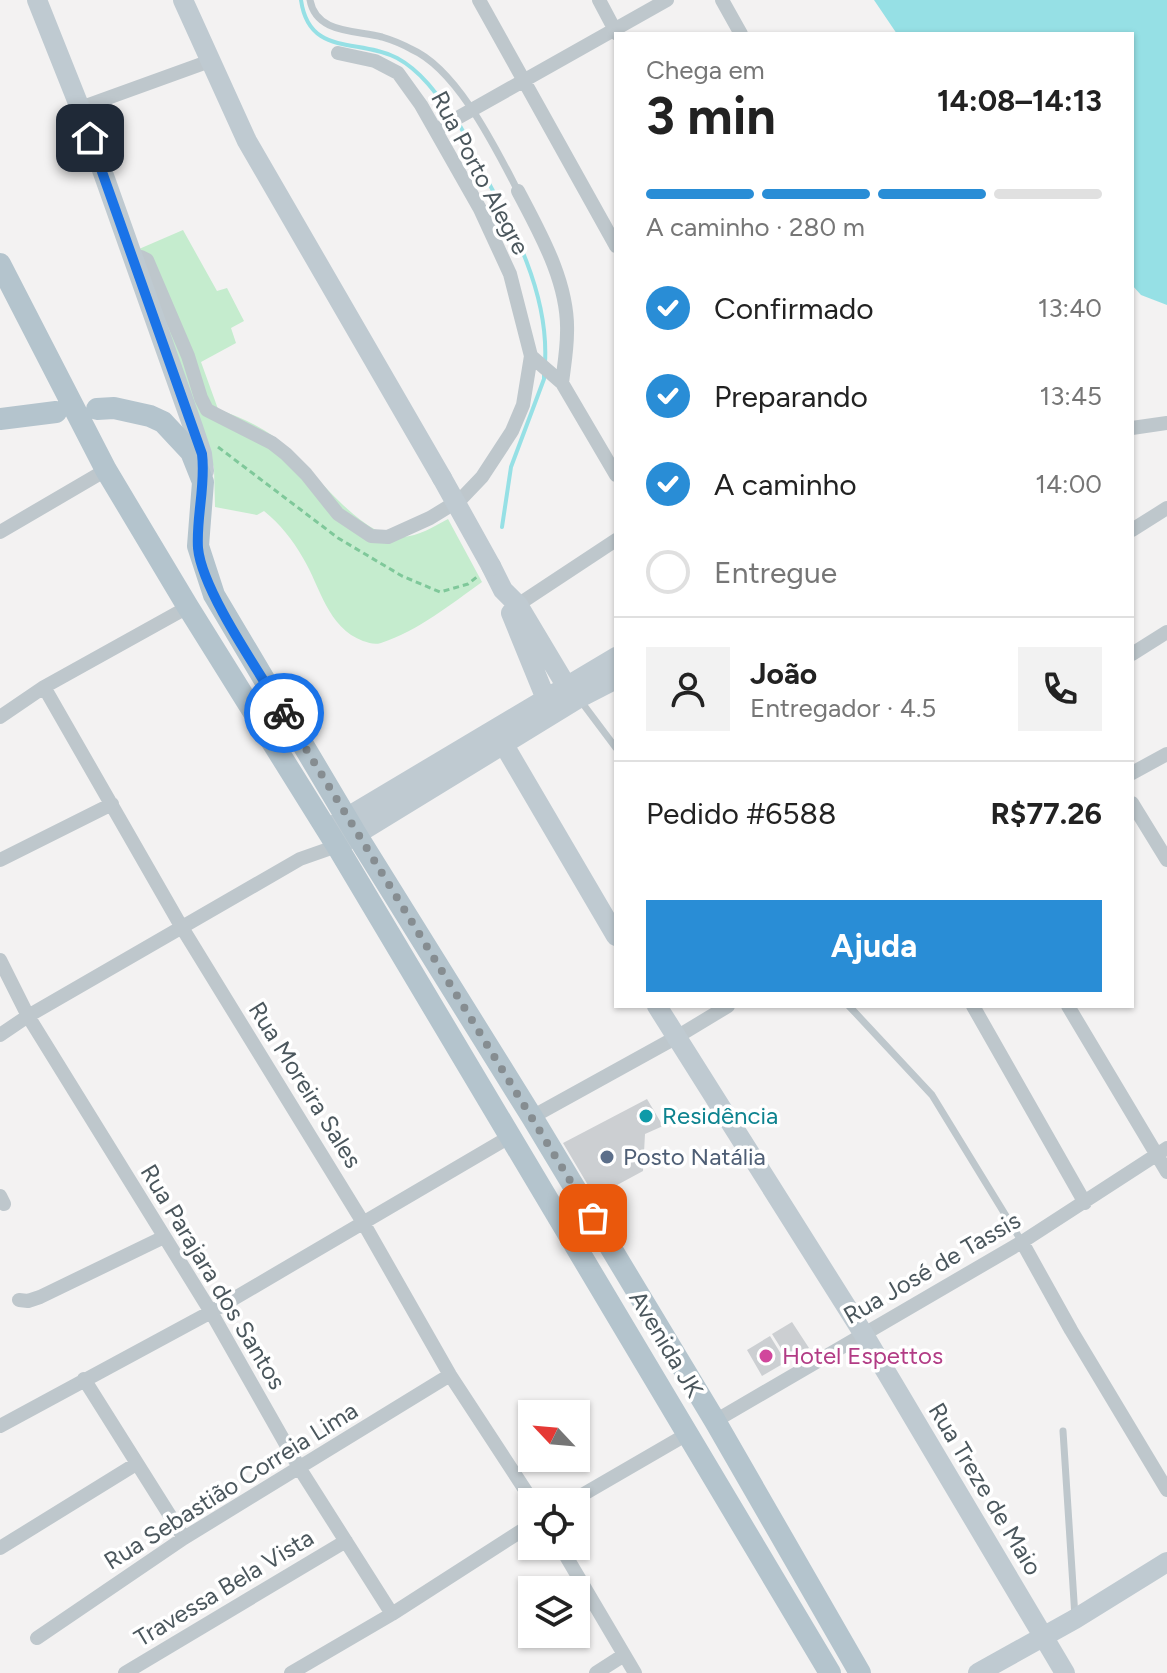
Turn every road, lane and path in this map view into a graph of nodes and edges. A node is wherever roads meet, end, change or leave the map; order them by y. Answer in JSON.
{"nodes":[{"id":1,"x":37,"y":0,"type":"edge"},
{"id":2,"x":183,"y":0,"type":"edge"},
{"id":3,"x":310,"y":0,"type":"edge"},
{"id":4,"x":479,"y":0,"type":"edge"},
{"id":5,"x":599,"y":0,"type":"edge"},
{"id":6,"x":667,"y":0,"type":"edge"},
{"id":7,"x":722,"y":0,"type":"edge"},
{"id":8,"x":616,"y":32,"type":"edge"},
{"id":9,"x":740,"y":32,"type":"edge"},
{"id":10,"x":614,"y":33,"type":"edge"},
{"id":11,"x":338,"y":53,"type":"dead end"},
{"id":12,"x":210,"y":61,"type":"junction"},
{"id":13,"x":523,"y":80,"type":"junction"},
{"id":14,"x":80,"y":108,"type":"junction"},
{"id":15,"x":471,"y":109,"type":"junction"},
{"id":16,"x":436,"y":130,"type":"junction"},
{"id":17,"x":518,"y":191,"type":"joint"},
{"id":18,"x":614,"y":242,"type":"edge"},
{"id":19,"x":133,"y":257,"type":"junction"},
{"id":20,"x":0,"y":264,"type":"edge"},
{"id":21,"x":531,"y":356,"type":"junction"},
{"id":22,"x":562,"y":383,"type":"junction"},
{"id":23,"x":97,"y":409,"type":"dead end"},
{"id":24,"x":56,"y":412,"type":"dead end"},
{"id":25,"x":0,"y":419,"type":"edge"},
{"id":26,"x":1167,"y":423,"type":"edge"},
{"id":27,"x":1134,"y":428,"type":"edge"},
{"id":28,"x":106,"y":470,"type":"junction"},
{"id":29,"x":614,"y":472,"type":"edge"},
{"id":30,"x":203,"y":482,"type":"junction"},
{"id":31,"x":1167,"y":508,"type":"edge"},
{"id":32,"x":1134,"y":529,"type":"edge"},
{"id":33,"x":0,"y":532,"type":"edge"},
{"id":34,"x":614,"y":541,"type":"edge"},
{"id":35,"x":510,"y":602,"type":"junction"},
{"id":36,"x":188,"y":607,"type":"junction"},
{"id":37,"x":1167,"y":632,"type":"edge"},
{"id":38,"x":1134,"y":653,"type":"edge"},
{"id":39,"x":614,"y":659,"type":"edge"},
{"id":40,"x":614,"y":680,"type":"edge"},
{"id":41,"x":44,"y":687,"type":"junction"},
{"id":42,"x":573,"y":693,"type":"junction"},
{"id":43,"x":546,"y":699,"type":"junction"},
{"id":44,"x":0,"y":717,"type":"edge"},
{"id":45,"x":499,"y":737,"type":"junction"},
{"id":46,"x":614,"y":745,"type":"edge"},
{"id":47,"x":1167,"y":754,"type":"edge"},
{"id":48,"x":1134,"y":772,"type":"edge"},
{"id":49,"x":112,"y":804,"type":"junction"},
{"id":50,"x":1134,"y":806,"type":"edge"},
{"id":51,"x":341,"y":832,"type":"junction"},
{"id":52,"x":0,"y":860,"type":"edge"},
{"id":53,"x":1167,"y":860,"type":"edge"},
{"id":54,"x":181,"y":926,"type":"junction"},
{"id":55,"x":614,"y":933,"type":"edge"},
{"id":56,"x":0,"y":960,"type":"edge"},
{"id":57,"x":658,"y":1008,"type":"edge"},
{"id":58,"x":725,"y":1008,"type":"edge"},
{"id":59,"x":851,"y":1008,"type":"edge"},
{"id":60,"x":974,"y":1008,"type":"edge"},
{"id":61,"x":1069,"y":1008,"type":"edge"},
{"id":62,"x":28,"y":1016,"type":"junction"},
{"id":63,"x":0,"y":1035,"type":"edge"},
{"id":64,"x":675,"y":1038,"type":"junction"},
{"id":65,"x":532,"y":1117,"type":"junction"},
{"id":66,"x":511,"y":1136,"type":"junction"},
{"id":67,"x":1162,"y":1151,"type":"edge"},
{"id":68,"x":1167,"y":1172,"type":"edge"},
{"id":69,"x":1085,"y":1203,"type":"junction"},
{"id":70,"x":364,"y":1224,"type":"junction"},
{"id":71,"x":164,"y":1237,"type":"junction"},
{"id":72,"x":1022,"y":1242,"type":"junction"},
{"id":73,"x":19,"y":1300,"type":"dead end"},
{"id":74,"x":211,"y":1312,"type":"junction"},
{"id":75,"x":863,"y":1333,"type":"junction"},
{"id":76,"x":450,"y":1375,"type":"junction"},
{"id":77,"x":84,"y":1379,"type":"junction"},
{"id":78,"x":715,"y":1421,"type":"junction"},
{"id":79,"x":0,"y":1426,"type":"edge"},
{"id":80,"x":1063,"y":1431,"type":"dead end"},
{"id":81,"x":689,"y":1433,"type":"junction"},
{"id":82,"x":136,"y":1464,"type":"junction"},
{"id":83,"x":300,"y":1469,"type":"junction"},
{"id":84,"x":524,"y":1488,"type":"edge"},
{"id":85,"x":590,"y":1490,"type":"edge"},
{"id":86,"x":1167,"y":1490,"type":"edge"},
{"id":87,"x":518,"y":1533,"type":"edge"},
{"id":88,"x":184,"y":1538,"type":"junction"},
{"id":89,"x":346,"y":1541,"type":"junction"},
{"id":90,"x":0,"y":1548,"type":"edge"},
{"id":91,"x":568,"y":1560,"type":"edge"},
{"id":92,"x":1167,"y":1562,"type":"edge"},
{"id":93,"x":392,"y":1614,"type":"junction"},
{"id":94,"x":1075,"y":1619,"type":"junction"},
{"id":95,"x":1042,"y":1635,"type":"junction"},
{"id":96,"x":37,"y":1638,"type":"dead end"},
{"id":97,"x":624,"y":1655,"type":"junction"},
{"id":98,"x":125,"y":1673,"type":"edge"},
{"id":99,"x":291,"y":1673,"type":"edge"},
{"id":100,"x":596,"y":1673,"type":"edge"},
{"id":101,"x":635,"y":1673,"type":"edge"},
{"id":102,"x":830,"y":1673,"type":"edge"},
{"id":103,"x":860,"y":1673,"type":"edge"},
{"id":104,"x":978,"y":1673,"type":"edge"},
{"id":105,"x":1065,"y":1673,"type":"edge"}],
"edges":[{"from":1,"to":14,"type":"street"},
{"from":2,"to":12,"type":"street"},
{"from":3,"to":15,"type":"lane"},
{"from":4,"to":13,"type":"street"},
{"from":5,"to":8,"type":"street"},
{"from":6,"to":8,"type":"street"},
{"from":7,"to":9,"type":"street"},
{"from":10,"to":13,"type":"street"},
{"from":11,"to":16,"type":"street","name":"Rua Porto Alegre"},
{"from":12,"to":14,"type":"street"},
{"from":12,"to":35,"type":"street","bridge":true},
{"from":13,"to":15,"type":"street"},
{"from":13,"to":18,"type":"street"},
{"from":14,"to":19,"type":"street"},
{"from":15,"to":16,"type":"street"},
{"from":15,"to":17,"type":"lane"},
{"from":16,"to":21,"type":"street","name":"Rua Porto Alegre"},
{"from":17,"to":22,"type":"street"},
{"from":19,"to":21,"type":"street"},
{"from":19,"to":30,"type":"street"},
{"from":20,"to":28,"type":"main road","name":"Avenida JK"},
{"from":21,"to":22,"type":"street"},
{"from":22,"to":29,"type":"street"},
{"from":23,"to":30,"type":"main road"},
{"from":24,"to":25,"type":"main road"},
{"from":26,"to":27,"type":"street"},
{"from":28,"to":33,"type":"street"},
{"from":28,"to":36,"type":"main road","name":"Avenida JK"},
{"from":30,"to":51,"type":"main road","name":"Avenida JK"},
{"from":31,"to":32,"type":"street"},
{"from":34,"to":35,"type":"street"},
{"from":35,"to":42,"type":"street"},
{"from":35,"to":43,"type":"street"},
{"from":36,"to":41,"type":"street"},
{"from":36,"to":51,"type":"main road","name":"Avenida JK"},
{"from":37,"to":38,"type":"street"},
{"from":39,"to":42,"type":"street"},
{"from":40,"to":42,"type":"street"},
{"from":41,"to":44,"type":"street"},
{"from":41,"to":49,"type":"street","name":"Rua Moreira Sales"},
{"from":42,"to":43,"type":"street"},
{"from":42,"to":45,"type":"street"},
{"from":42,"to":46,"type":"lane"},
{"from":43,"to":45,"type":"street"},
{"from":45,"to":51,"type":"street"},
{"from":45,"to":55,"type":"street"},
{"from":47,"to":48,"type":"street"},
{"from":49,"to":52,"type":"street"},
{"from":49,"to":54,"type":"street","name":"Rua Moreira Sales"},
{"from":50,"to":53,"type":"street"},
{"from":51,"to":54,"type":"street"},
{"from":51,"to":65,"type":"main road","name":"Avenida JK"},
{"from":51,"to":66,"type":"main road","name":"Avenida JK"},
{"from":54,"to":62,"type":"street"},
{"from":54,"to":70,"type":"street","name":"Rua Moreira Sales"},
{"from":56,"to":62,"type":"street","name":"Rua Parajara dos Santos"},
{"from":57,"to":64,"type":"street","name":"Rua Treze de Maio"},
{"from":58,"to":64,"type":"street"},
{"from":59,"to":72,"type":"lane"},
{"from":60,"to":69,"type":"street"},
{"from":61,"to":67,"type":"street"},
{"from":62,"to":63,"type":"street"},
{"from":62,"to":71,"type":"street","name":"Rua Parajara dos Santos"},
{"from":64,"to":65,"type":"street"},
{"from":64,"to":75,"type":"street","name":"Rua Treze de Maio"},
{"from":65,"to":78,"type":"main road","name":"Avenida JK"},
{"from":66,"to":70,"type":"street"},
{"from":66,"to":81,"type":"main road","name":"Avenida JK"},
{"from":67,"to":68,"type":"street"},
{"from":67,"to":69,"type":"street","name":"Rua José de Tassis"},
{"from":69,"to":72,"type":"street","name":"Rua José de Tassis"},
{"from":70,"to":74,"type":"street"},
{"from":70,"to":76,"type":"street","name":"Rua Moreira Sales"},
{"from":71,"to":73,"type":"street"},
{"from":71,"to":74,"type":"street","name":"Rua Parajara dos Santos"},
{"from":72,"to":75,"type":"street","name":"Rua José de Tassis"},
{"from":72,"to":86,"type":"street"},
{"from":74,"to":77,"type":"street"},
{"from":74,"to":83,"type":"street","name":"Rua Parajara dos Santos"},
{"from":75,"to":78,"type":"street","name":"Rua José de Tassis"},
{"from":75,"to":95,"type":"street","name":"Rua Treze de Maio"},
{"from":76,"to":83,"type":"street","name":"Rua Sebastião Correia Lima"},
{"from":76,"to":84,"type":"street","name":"Rua Moreira Sales"},
{"from":77,"to":79,"type":"street"},
{"from":77,"to":82,"type":"street"},
{"from":78,"to":103,"type":"main road","name":"Avenida JK"},
{"from":80,"to":94,"type":"lane"},
{"from":81,"to":85,"type":"street"},
{"from":81,"to":102,"type":"main road","name":"Avenida JK"},
{"from":82,"to":88,"type":"street"},
{"from":82,"to":90,"type":"street"},
{"from":83,"to":88,"type":"street","name":"Rua Sebastião Correia Lima"},
{"from":83,"to":89,"type":"street","name":"Rua Parajara dos Santos"},
{"from":87,"to":93,"type":"street"},
{"from":88,"to":96,"type":"street","name":"Rua Sebastião Correia Lima"},
{"from":89,"to":93,"type":"street","name":"Rua Parajara dos Santos"},
{"from":89,"to":98,"type":"street","name":"Travessa Bela Vista"},
{"from":91,"to":97,"type":"street"},
{"from":92,"to":94,"type":"street"},
{"from":93,"to":99,"type":"street"},
{"from":94,"to":95,"type":"street"},
{"from":95,"to":104,"type":"street"},
{"from":95,"to":105,"type":"street","name":"Rua Treze de Maio"},
{"from":97,"to":100,"type":"street"},
{"from":97,"to":101,"type":"street"}]}
